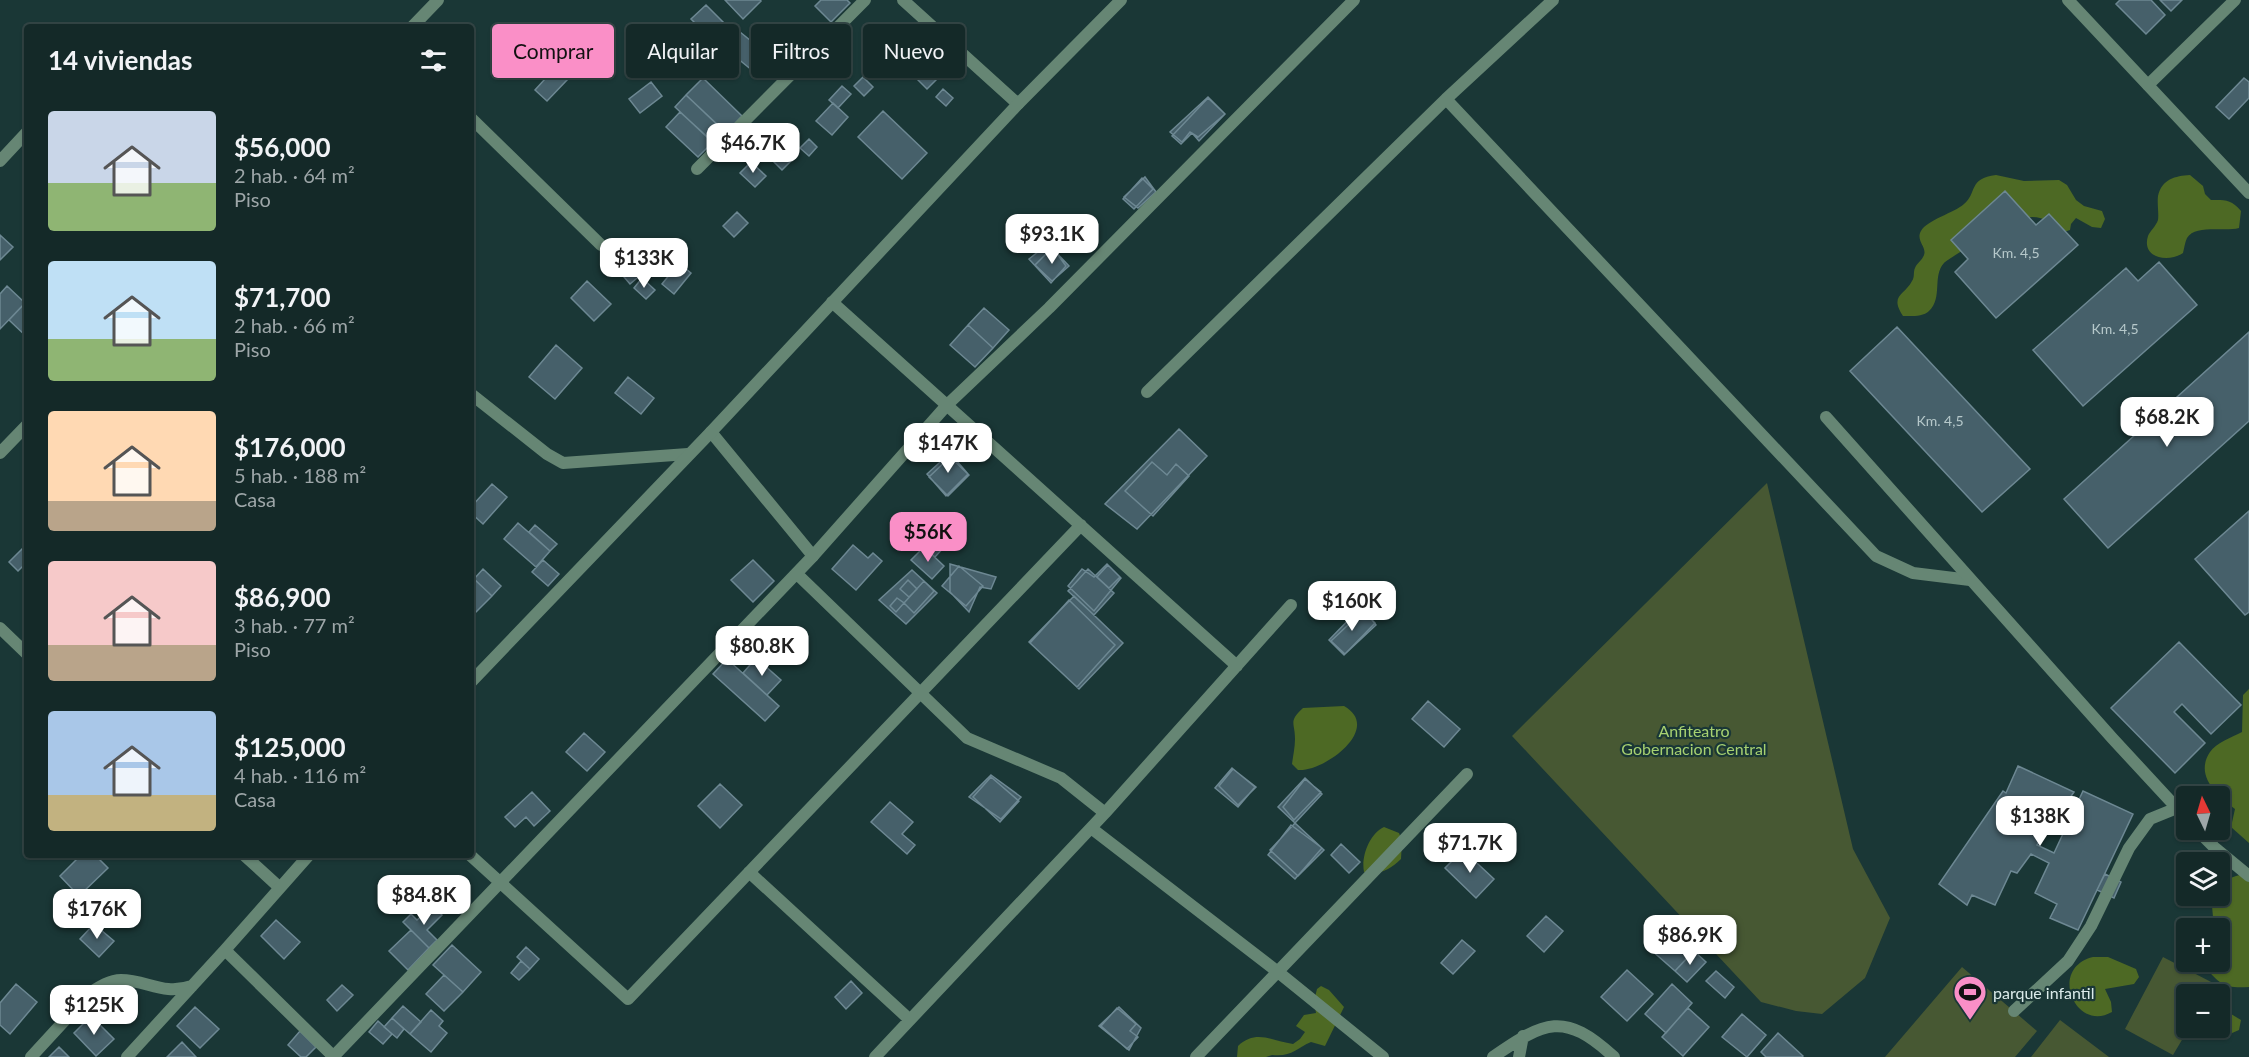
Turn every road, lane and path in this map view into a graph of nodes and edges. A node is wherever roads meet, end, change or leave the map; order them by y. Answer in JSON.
{"nodes":[{"id":1,"x":438,"y":0,"type":"edge"},
{"id":2,"x":865,"y":0,"type":"edge"},
{"id":3,"x":903,"y":0,"type":"edge"},
{"id":4,"x":1121,"y":0,"type":"edge"},
{"id":5,"x":1354,"y":0,"type":"edge"},
{"id":6,"x":1554,"y":0,"type":"edge"},
{"id":7,"x":2068,"y":0,"type":"edge"},
{"id":8,"x":2235,"y":0,"type":"edge"},
{"id":9,"x":415,"y":24,"type":"edge"},
{"id":10,"x":2148,"y":85,"type":"junction"},
{"id":11,"x":1446,"y":99,"type":"junction"},
{"id":12,"x":1018,"y":104,"type":"junction"},
{"id":13,"x":474,"y":121,"type":"edge"},
{"id":14,"x":24,"y":135,"type":"edge"},
{"id":15,"x":0,"y":161,"type":"edge"},
{"id":16,"x":697,"y":170,"type":"dead end"},
{"id":17,"x":2249,"y":193,"type":"edge"},
{"id":18,"x":601,"y":245,"type":"dead end"},
{"id":19,"x":832,"y":302,"type":"junction"},
{"id":20,"x":1147,"y":392,"type":"dead end"},
{"id":21,"x":474,"y":396,"type":"edge"},
{"id":22,"x":947,"y":405,"type":"junction"},
{"id":23,"x":1826,"y":417,"type":"dead end"},
{"id":24,"x":24,"y":428,"type":"edge"},
{"id":25,"x":711,"y":432,"type":"junction"},
{"id":26,"x":0,"y":453,"type":"edge"},
{"id":27,"x":688,"y":454,"type":"junction"},
{"id":28,"x":1081,"y":525,"type":"junction"},
{"id":29,"x":813,"y":556,"type":"junction"},
{"id":30,"x":797,"y":574,"type":"junction"},
{"id":31,"x":1971,"y":580,"type":"junction"},
{"id":32,"x":1292,"y":605,"type":"dead end"},
{"id":33,"x":0,"y":628,"type":"edge"},
{"id":34,"x":24,"y":651,"type":"edge"},
{"id":35,"x":1237,"y":666,"type":"junction"},
{"id":36,"x":474,"y":679,"type":"edge"},
{"id":37,"x":921,"y":692,"type":"junction"},
{"id":38,"x":1467,"y":774,"type":"dead end"},
{"id":39,"x":2176,"y":807,"type":"edge"},
{"id":40,"x":2176,"y":808,"type":"edge"},
{"id":41,"x":1105,"y":813,"type":"junction"},
{"id":42,"x":1090,"y":828,"type":"junction"},
{"id":43,"x":2207,"y":840,"type":"edge"},
{"id":44,"x":247,"y":858,"type":"edge"},
{"id":45,"x":306,"y":858,"type":"edge"},
{"id":46,"x":473,"y":858,"type":"edge"},
{"id":47,"x":749,"y":872,"type":"junction"},
{"id":48,"x":2249,"y":876,"type":"edge"},
{"id":49,"x":501,"y":884,"type":"junction"},
{"id":50,"x":279,"y":887,"type":"junction"},
{"id":51,"x":225,"y":950,"type":"junction"},
{"id":52,"x":1278,"y":972,"type":"junction"},
{"id":53,"x":192,"y":986,"type":"junction"},
{"id":54,"x":2014,"y":1011,"type":"dead end"},
{"id":55,"x":910,"y":1020,"type":"junction"},
{"id":56,"x":1523,"y":1036,"type":"junction"},
{"id":57,"x":30,"y":1057,"type":"edge"},
{"id":58,"x":127,"y":1057,"type":"edge"},
{"id":59,"x":333,"y":1057,"type":"edge"},
{"id":60,"x":875,"y":1057,"type":"edge"},
{"id":61,"x":1196,"y":1057,"type":"edge"},
{"id":62,"x":1383,"y":1057,"type":"edge"},
{"id":63,"x":1493,"y":1057,"type":"edge"},
{"id":64,"x":1519,"y":1057,"type":"edge"},
{"id":65,"x":1614,"y":1057,"type":"edge"}],
"edges":[{"from":1,"to":9,"type":"street"},
{"from":2,"to":16,"type":"street"},
{"from":3,"to":12,"type":"street"},
{"from":4,"to":12,"type":"street"},
{"from":5,"to":22,"type":"street"},
{"from":6,"to":11,"type":"street"},
{"from":7,"to":10,"type":"street"},
{"from":8,"to":10,"type":"street"},
{"from":10,"to":17,"type":"street"},
{"from":11,"to":20,"type":"street"},
{"from":11,"to":31,"type":"street"},
{"from":12,"to":19,"type":"street"},
{"from":13,"to":18,"type":"street"},
{"from":14,"to":15,"type":"street"},
{"from":19,"to":22,"type":"street"},
{"from":19,"to":25,"type":"street"},
{"from":21,"to":27,"type":"street"},
{"from":22,"to":28,"type":"street"},
{"from":22,"to":29,"type":"street"},
{"from":23,"to":31,"type":"street"},
{"from":24,"to":26,"type":"street"},
{"from":25,"to":27,"type":"street"},
{"from":25,"to":29,"type":"street"},
{"from":27,"to":36,"type":"street"},
{"from":28,"to":35,"type":"street"},
{"from":28,"to":37,"type":"street"},
{"from":29,"to":30,"type":"street"},
{"from":30,"to":37,"type":"street"},
{"from":30,"to":49,"type":"street"},
{"from":31,"to":39,"type":"street"},
{"from":32,"to":35,"type":"street"},
{"from":33,"to":34,"type":"street"},
{"from":35,"to":41,"type":"street"},
{"from":37,"to":41,"type":"street"},
{"from":37,"to":47,"type":"street"},
{"from":38,"to":52,"type":"street"},
{"from":40,"to":54,"type":"street"},
{"from":41,"to":42,"type":"street"},
{"from":42,"to":52,"type":"street"},
{"from":42,"to":55,"type":"street"},
{"from":43,"to":48,"type":"street"},
{"from":44,"to":50,"type":"street"},
{"from":45,"to":50,"type":"street"},
{"from":46,"to":49,"type":"street"},
{"from":47,"to":49,"type":"street"},
{"from":47,"to":55,"type":"street"},
{"from":49,"to":59,"type":"street"},
{"from":50,"to":51,"type":"street"},
{"from":51,"to":53,"type":"street"},
{"from":51,"to":59,"type":"street"},
{"from":52,"to":61,"type":"street"},
{"from":52,"to":62,"type":"street"},
{"from":53,"to":57,"type":"street"},
{"from":53,"to":58,"type":"street"},
{"from":55,"to":60,"type":"street"},
{"from":56,"to":63,"type":"street"},
{"from":56,"to":64,"type":"street"},
{"from":56,"to":65,"type":"street"}]}
